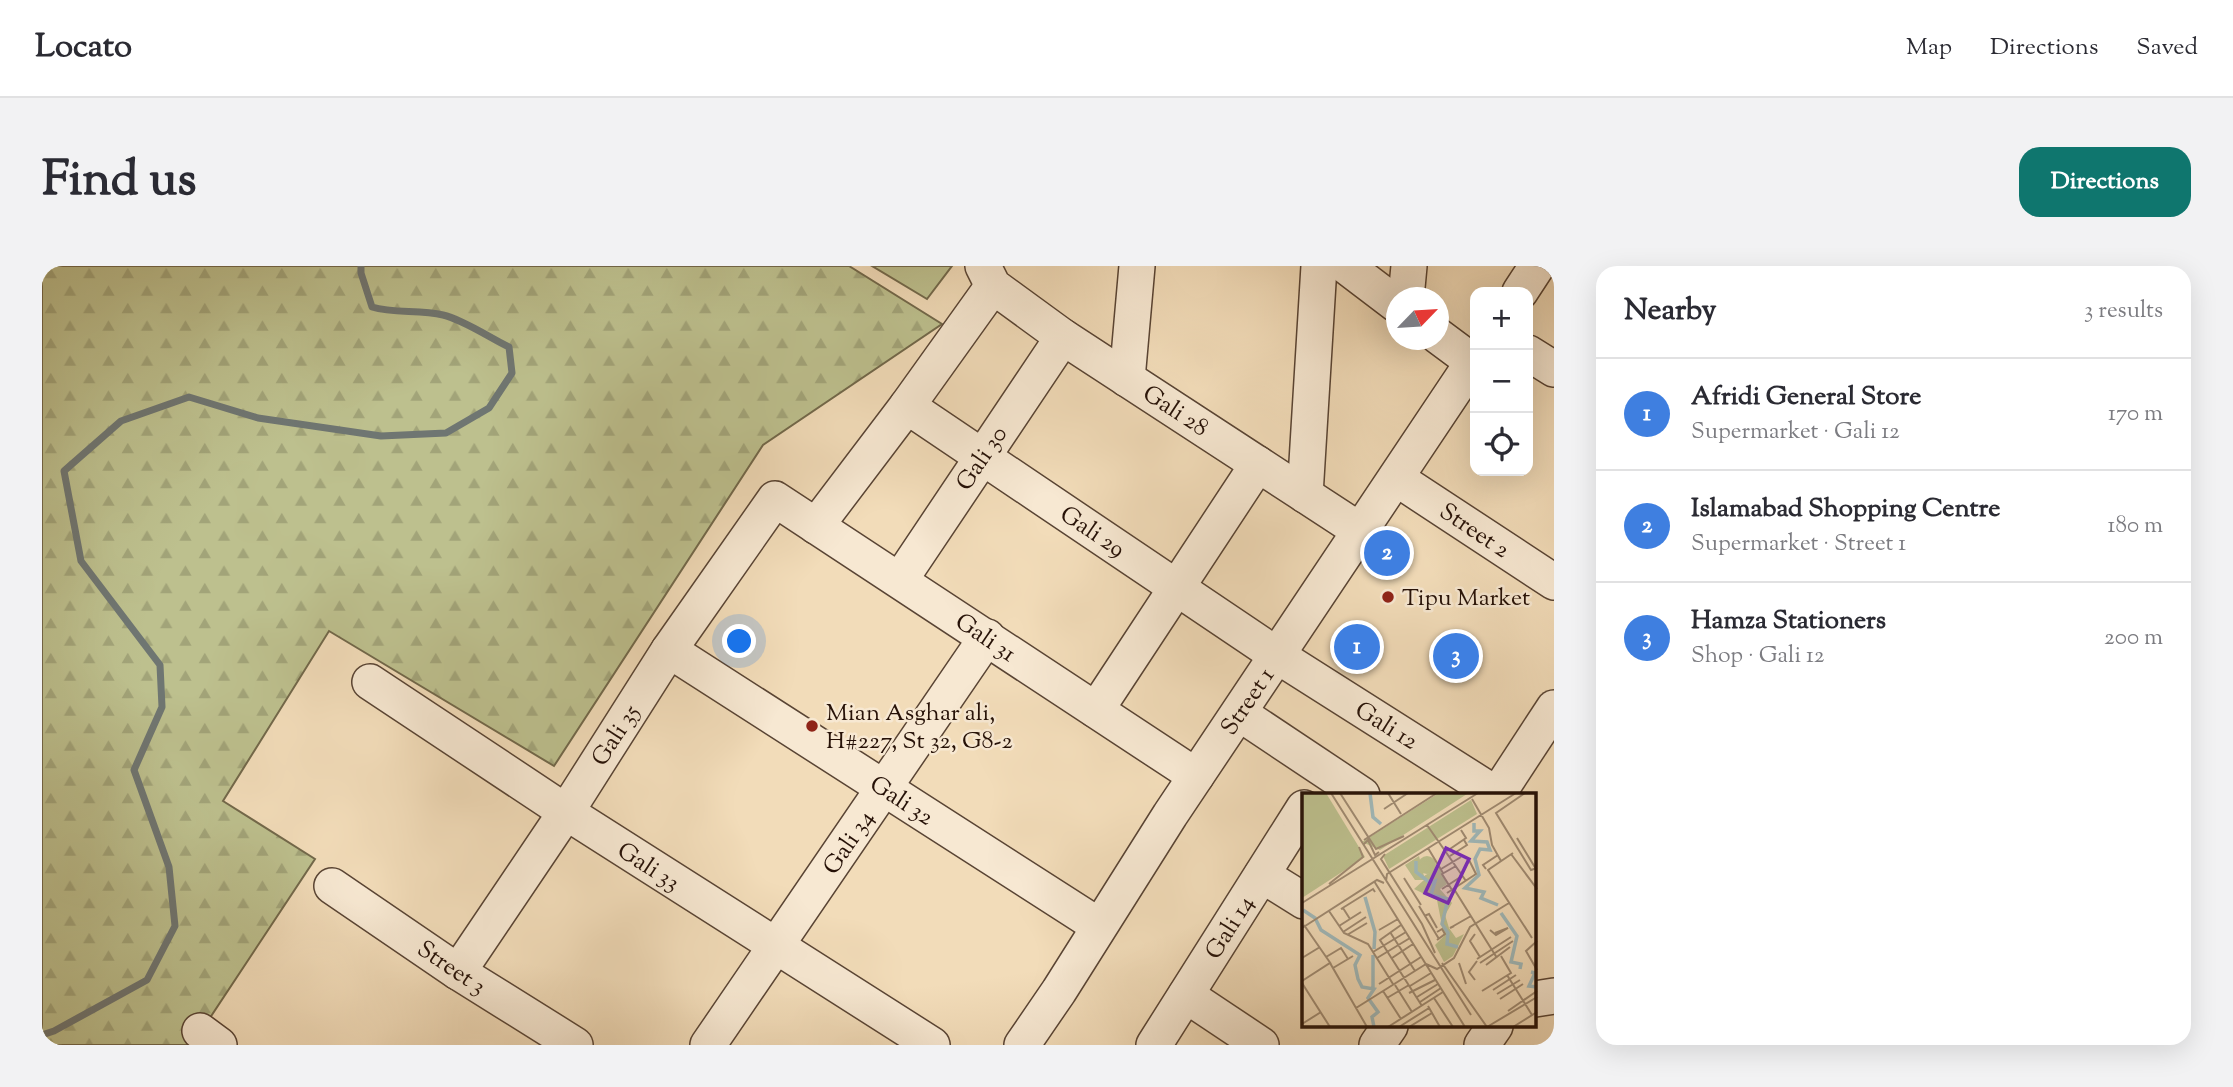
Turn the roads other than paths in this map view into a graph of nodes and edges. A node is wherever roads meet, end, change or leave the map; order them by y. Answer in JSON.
{"nodes":[{"id":1,"x":1137,"y":266,"type":"edge"},
{"id":2,"x":1318,"y":266,"type":"edge"},
{"id":3,"x":1346,"y":266,"type":"edge"},
{"id":4,"x":1409,"y":266,"type":"edge"},
{"id":5,"x":1537,"y":266,"type":"edge"},
{"id":6,"x":988,"y":276,"type":"edge"},
{"id":7,"x":1407,"y":287,"type":"edge"},
{"id":8,"x":1523,"y":287,"type":"edge"},
{"id":9,"x":1386,"y":296,"type":"edge"},
{"id":10,"x":1063,"y":337,"type":"junction"},
{"id":11,"x":1449,"y":344,"type":"edge"},
{"id":12,"x":1533,"y":356,"type":"edge"},
{"id":13,"x":1470,"y":358,"type":"edge"},
{"id":14,"x":1470,"y":367,"type":"edge"},
{"id":15,"x":1554,"y":369,"type":"edge"},
{"id":16,"x":1127,"y":379,"type":"junction"},
{"id":17,"x":907,"y":406,"type":"junction"},
{"id":18,"x":981,"y":457,"type":"junction"},
{"id":19,"x":1258,"y":464,"type":"junction"},
{"id":20,"x":1396,"y":478,"type":"junction"},
{"id":21,"x":1306,"y":495,"type":"junction"},
{"id":22,"x":775,"y":499,"type":"joint"},
{"id":23,"x":816,"y":526,"type":"junction"},
{"id":24,"x":1362,"y":532,"type":"junction"},
{"id":25,"x":900,"y":580,"type":"junction"},
{"id":26,"x":1554,"y":582,"type":"edge"},
{"id":27,"x":1177,"y":587,"type":"junction"},
{"id":28,"x":987,"y":637,"type":"junction"},
{"id":29,"x":669,"y":650,"type":"junction"},
{"id":30,"x":1278,"y":656,"type":"junction"},
{"id":31,"x":370,"y":682,"type":"dead end"},
{"id":32,"x":1554,"y":708,"type":"edge"},
{"id":33,"x":1096,"y":710,"type":"junction"},
{"id":34,"x":1239,"y":713,"type":"junction"},
{"id":35,"x":1196,"y":776,"type":"junction"},
{"id":36,"x":1320,"y":783,"type":"edge"},
{"id":37,"x":885,"y":789,"type":"junction"},
{"id":38,"x":1355,"y":793,"type":"edge"},
{"id":39,"x":1494,"y":793,"type":"edge"},
{"id":40,"x":1498,"y":793,"type":"edge"},
{"id":41,"x":1302,"y":811,"type":"edge"},
{"id":42,"x":565,"y":812,"type":"junction"},
{"id":43,"x":1262,"y":875,"type":"junction"},
{"id":44,"x":332,"y":886,"type":"dead end"},
{"id":45,"x":1302,"y":900,"type":"edge"},
{"id":46,"x":1099,"y":926,"type":"junction"},
{"id":47,"x":776,"y":947,"type":"junction"},
{"id":48,"x":458,"y":972,"type":"junction"},
{"id":49,"x":1186,"y":995,"type":"junction"},
{"id":50,"x":1554,"y":996,"type":"edge"},
{"id":51,"x":1536,"y":999,"type":"edge"},
{"id":52,"x":1389,"y":1028,"type":"edge"},
{"id":53,"x":1494,"y":1028,"type":"edge"},
{"id":54,"x":522,"y":1032,"type":"edge"},
{"id":55,"x":575,"y":1045,"type":"edge"},
{"id":56,"x":708,"y":1045,"type":"edge"},
{"id":57,"x":932,"y":1045,"type":"edge"},
{"id":58,"x":1022,"y":1045,"type":"edge"},
{"id":59,"x":1154,"y":1045,"type":"edge"},
{"id":60,"x":1261,"y":1045,"type":"edge"},
{"id":61,"x":1377,"y":1045,"type":"edge"},
{"id":62,"x":1482,"y":1045,"type":"edge"}],
"edges":[{"from":1,"to":16,"type":"street"},
{"from":2,"to":21,"type":"street"},
{"from":3,"to":9,"type":"street"},
{"from":4,"to":7,"type":"street"},
{"from":5,"to":8,"type":"street"},
{"from":6,"to":10,"type":"street","name":"Gali 28"},
{"from":6,"to":17,"type":"street"},
{"from":10,"to":16,"type":"street","name":"Gali 28"},
{"from":10,"to":18,"type":"street","name":"Gali 30"},
{"from":11,"to":13,"type":"street"},
{"from":12,"to":15,"type":"street"},
{"from":14,"to":20,"type":"street","name":"Street 1"},
{"from":16,"to":19,"type":"street","name":"Gali 28"},
{"from":17,"to":18,"type":"street","name":"Gali 29"},
{"from":17,"to":23,"type":"street"},
{"from":18,"to":25,"type":"street","name":"Gali 30"},
{"from":18,"to":27,"type":"street","name":"Gali 29"},
{"from":19,"to":21,"type":"street","name":"Gali 28"},
{"from":19,"to":27,"type":"street"},
{"from":20,"to":24,"type":"street","name":"Street 1"},
{"from":20,"to":26,"type":"street","name":"Street 2"},
{"from":21,"to":24,"type":"street","name":"Gali 28"},
{"from":22,"to":23,"type":"street","name":"Gali 31"},
{"from":22,"to":29,"type":"street","name":"Gali 35"},
{"from":23,"to":25,"type":"street","name":"Gali 31"},
{"from":24,"to":30,"type":"street","name":"Street 1"},
{"from":25,"to":28,"type":"street","name":"Gali 31"},
{"from":27,"to":30,"type":"street","name":"Gali 29"},
{"from":27,"to":33,"type":"street"},
{"from":28,"to":33,"type":"street","name":"Gali 31"},
{"from":28,"to":37,"type":"street","name":"Gali 34"},
{"from":29,"to":37,"type":"street","name":"Gali 32"},
{"from":29,"to":42,"type":"street","name":"Gali 35"},
{"from":30,"to":34,"type":"street","name":"Street 1"},
{"from":30,"to":39,"type":"street","name":"Gali 12"},
{"from":31,"to":42,"type":"street","name":"Gali 33"},
{"from":32,"to":40,"type":"street"},
{"from":33,"to":35,"type":"street","name":"Gali 31"},
{"from":34,"to":35,"type":"street","name":"Street 1"},
{"from":34,"to":36,"type":"street"},
{"from":35,"to":46,"type":"street","name":"Street 1"},
{"from":36,"to":38,"type":"street"},
{"from":37,"to":46,"type":"street","name":"Gali 32"},
{"from":37,"to":47,"type":"street","name":"Gali 34"},
{"from":41,"to":43,"type":"street","name":"Gali 14"},
{"from":42,"to":47,"type":"street","name":"Gali 33"},
{"from":42,"to":48,"type":"street","name":"Gali 35"},
{"from":43,"to":45,"type":"street"},
{"from":43,"to":49,"type":"street","name":"Gali 14"},
{"from":44,"to":48,"type":"street","name":"Street 3"},
{"from":46,"to":58,"type":"street","name":"Street 1"},
{"from":47,"to":56,"type":"street","name":"Gali 34"},
{"from":47,"to":57,"type":"street","name":"Gali 33"},
{"from":48,"to":54,"type":"street","name":"Street 3"},
{"from":49,"to":59,"type":"street","name":"Gali 14"},
{"from":49,"to":60,"type":"street"},
{"from":50,"to":51,"type":"street"},
{"from":52,"to":61,"type":"street"},
{"from":53,"to":62,"type":"street"},
{"from":54,"to":55,"type":"street","name":"Street 3"}]}
